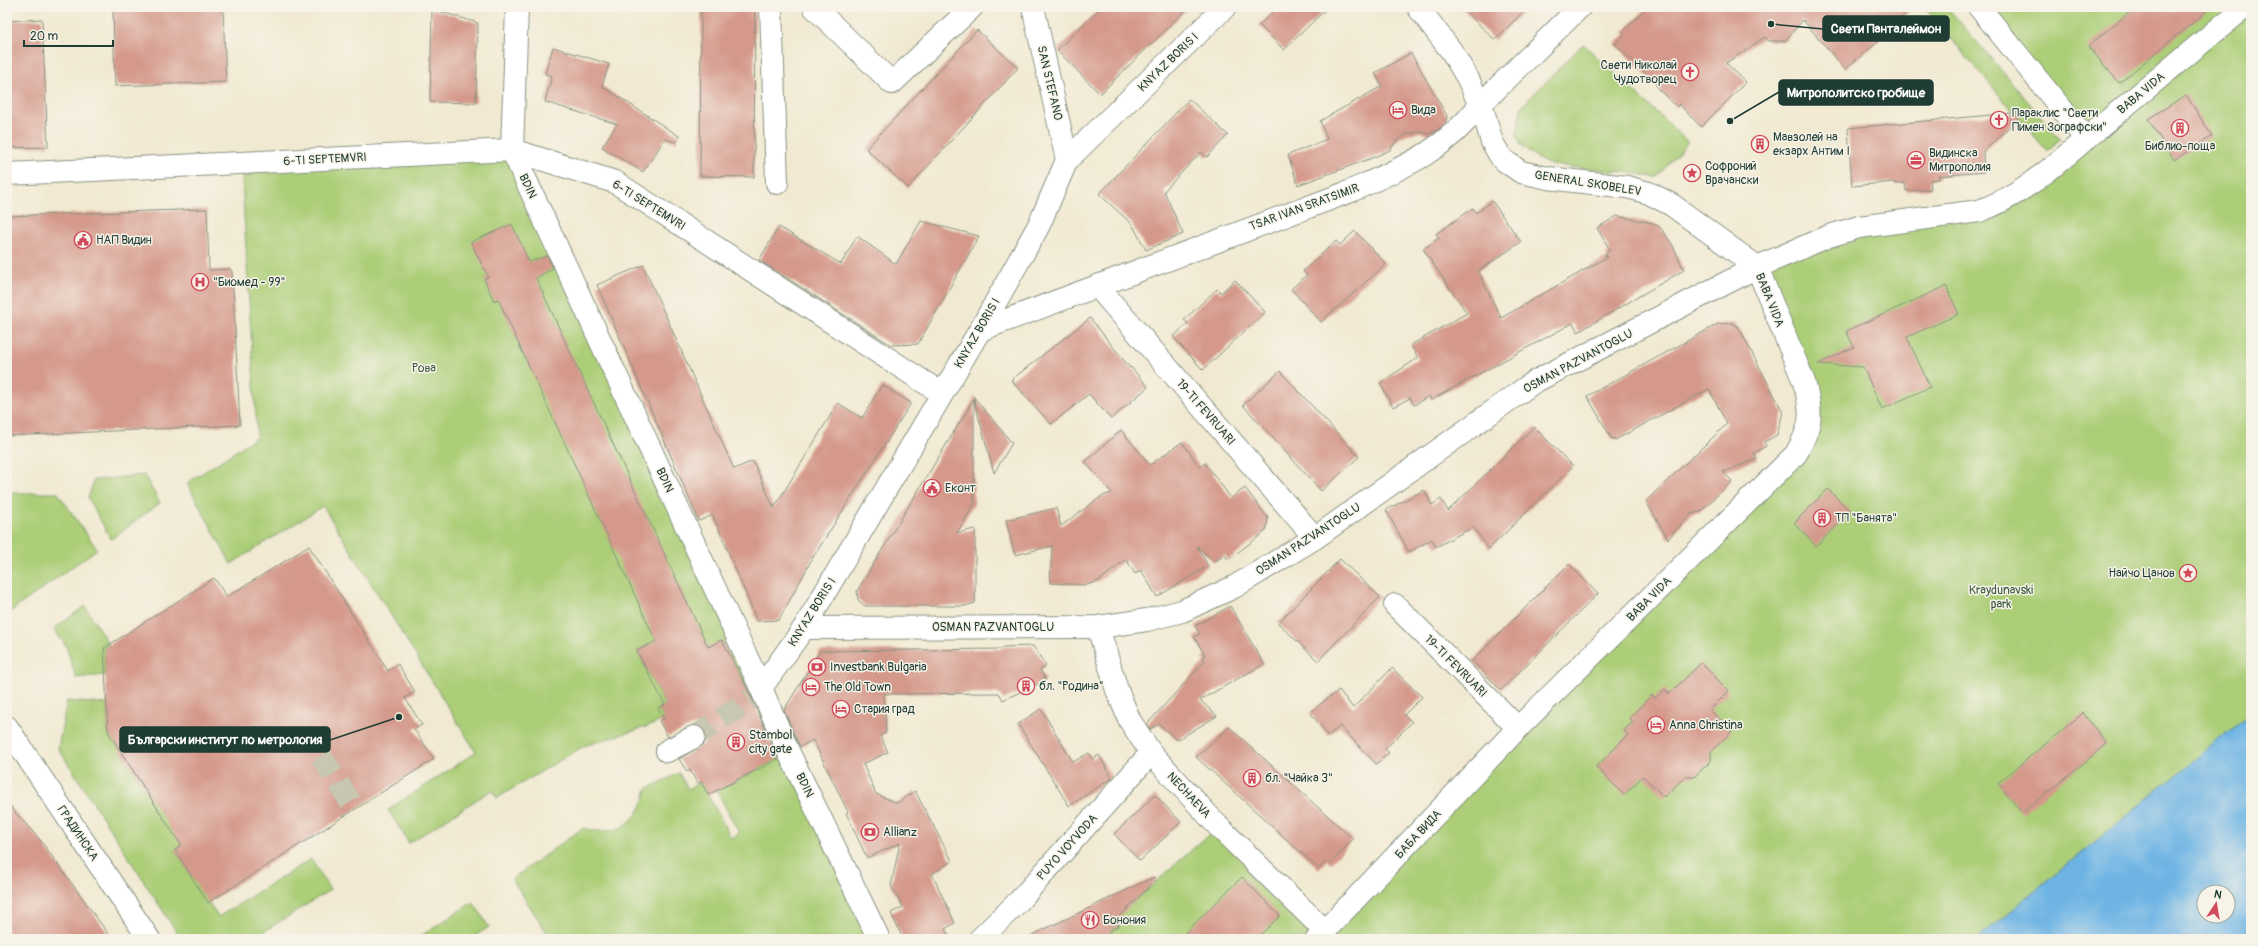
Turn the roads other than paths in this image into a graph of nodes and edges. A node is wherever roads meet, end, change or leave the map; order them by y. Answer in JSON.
{"nodes":[{"id":1,"x":517,"y":7,"type":"edge"},
{"id":2,"x":771,"y":7,"type":"edge"},
{"id":3,"x":814,"y":7,"type":"edge"},
{"id":4,"x":972,"y":7,"type":"edge"},
{"id":5,"x":1033,"y":7,"type":"edge"},
{"id":6,"x":1225,"y":7,"type":"edge"},
{"id":7,"x":1418,"y":7,"type":"edge"},
{"id":8,"x":1580,"y":7,"type":"edge"},
{"id":9,"x":1979,"y":7,"type":"edge"},
{"id":10,"x":2245,"y":7,"type":"edge"},
{"id":11,"x":1480,"y":105,"type":"junction"},
{"id":12,"x":2086,"y":139,"type":"junction"},
{"id":13,"x":512,"y":150,"type":"junction"},
{"id":14,"x":1067,"y":160,"type":"junction"},
{"id":15,"x":7,"y":174,"type":"edge"},
{"id":16,"x":777,"y":183,"type":"dead end"},
{"id":17,"x":1757,"y":267,"type":"junction"},
{"id":18,"x":1096,"y":286,"type":"junction"},
{"id":19,"x":980,"y":330,"type":"junction"},
{"id":20,"x":941,"y":394,"type":"junction"},
{"id":21,"x":1315,"y":538,"type":"junction"},
{"id":22,"x":1395,"y":605,"type":"dead end"},
{"id":23,"x":1098,"y":627,"type":"junction"},
{"id":24,"x":804,"y":628,"type":"junction"},
{"id":25,"x":758,"y":693,"type":"junction"},
{"id":26,"x":7,"y":727,"type":"edge"},
{"id":27,"x":1518,"y":728,"type":"junction"},
{"id":28,"x":694,"y":737,"type":"tunnel mouth"},
{"id":29,"x":667,"y":751,"type":"dead end"},
{"id":30,"x":1151,"y":753,"type":"junction"},
{"id":31,"x":1322,"y":935,"type":"edge"},
{"id":32,"x":149,"y":939,"type":"edge"},
{"id":33,"x":879,"y":939,"type":"edge"},
{"id":34,"x":980,"y":939,"type":"edge"}],
"edges":[{"from":1,"to":13,"type":"street","name":"BDIN"},
{"from":2,"to":16,"type":"street"},
{"from":3,"to":4,"type":"street"},
{"from":5,"to":14,"type":"street","name":"SAN STEFANO"},
{"from":6,"to":14,"type":"street","name":"KNYAZ BORIS I"},
{"from":7,"to":11,"type":"street","name":"GENERAL SKOBELEV"},
{"from":8,"to":11,"type":"street","name":"TSAR IVAN SRATSIMIR"},
{"from":9,"to":12,"type":"street"},
{"from":10,"to":12,"type":"street","name":"BABA VIDA"},
{"from":11,"to":17,"type":"street","name":"GENERAL SKOBELEV"},
{"from":11,"to":18,"type":"street","name":"TSAR IVAN SRATSIMIR"},
{"from":12,"to":17,"type":"street","name":"BABA VIDA"},
{"from":13,"to":15,"type":"street","name":"6-TI SEPTEMVRI"},
{"from":13,"to":20,"type":"street","name":"6-TI SEPTEMVRI"},
{"from":13,"to":25,"type":"street","name":"BDIN"},
{"from":14,"to":19,"type":"street","name":"KNYAZ BORIS I"},
{"from":17,"to":21,"type":"street","name":"OSMAN PAZVANTOGLU"},
{"from":17,"to":27,"type":"street","name":"BABA VIDA"},
{"from":18,"to":19,"type":"street","name":"TSAR IVAN SRATSIMIR"},
{"from":18,"to":21,"type":"street","name":"19-TI FEVRUARI"},
{"from":19,"to":20,"type":"street","name":"KNYAZ BORIS I"},
{"from":20,"to":24,"type":"street","name":"KNYAZ BORIS I"},
{"from":21,"to":23,"type":"street","name":"OSMAN PAZVANTOGLU"},
{"from":22,"to":27,"type":"street","name":"19-TI FEVRUARI"},
{"from":23,"to":24,"type":"street","name":"OSMAN PAZVANTOGLU"},
{"from":23,"to":30,"type":"street","name":"NECHAEVA"},
{"from":24,"to":25,"type":"street","name":"KNYAZ BORIS I"},
{"from":25,"to":33,"type":"street","name":"BDIN"},
{"from":26,"to":32,"type":"street","name":"ГРАДИНСКА"},
{"from":27,"to":31,"type":"street","name":"БАБА ВИДА"},
{"from":28,"to":29,"type":"street"},
{"from":30,"to":31,"type":"street","name":"NECHAEVA"},
{"from":30,"to":34,"type":"street","name":"PUYO VOYVODA"}]}
